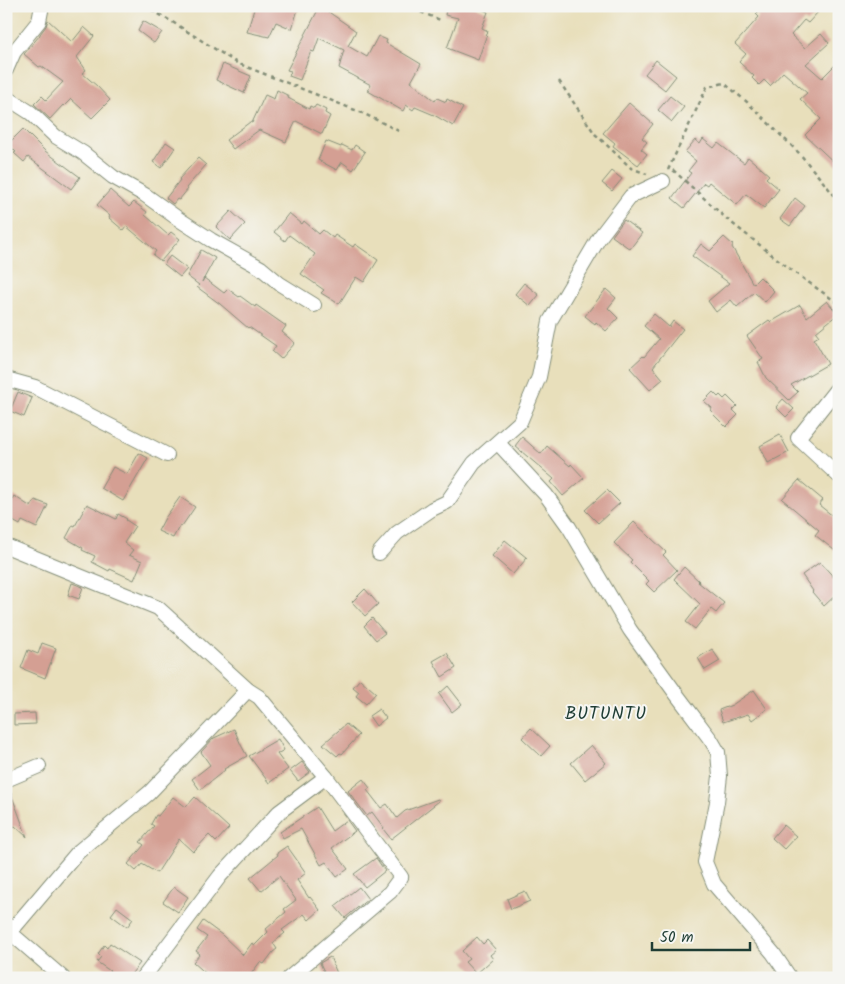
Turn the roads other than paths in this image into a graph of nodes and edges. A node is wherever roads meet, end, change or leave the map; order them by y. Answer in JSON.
{"nodes":[{"id":1,"x":42,"y":6,"type":"edge"},
{"id":2,"x":6,"y":70,"type":"edge"},
{"id":3,"x":6,"y":97,"type":"edge"},
{"id":4,"x":663,"y":181,"type":"road end"},
{"id":5,"x":314,"y":305,"type":"dead end"},
{"id":6,"x":6,"y":379,"type":"edge"},
{"id":7,"x":839,"y":386,"type":"edge"},
{"id":8,"x":498,"y":442,"type":"junction"},
{"id":9,"x":167,"y":455,"type":"dead end"},
{"id":10,"x":839,"y":476,"type":"edge"},
{"id":11,"x":6,"y":546,"type":"edge"},
{"id":12,"x":379,"y":553,"type":"dead end"},
{"id":13,"x":248,"y":690,"type":"junction"},
{"id":14,"x":39,"y":766,"type":"dead end"},
{"id":15,"x":326,"y":777,"type":"junction"},
{"id":16,"x":6,"y":780,"type":"edge"},
{"id":17,"x":8,"y":933,"type":"edge"},
{"id":18,"x":63,"y":978,"type":"edge"},
{"id":19,"x":143,"y":978,"type":"edge"},
{"id":20,"x":289,"y":978,"type":"edge"},
{"id":21,"x":790,"y":978,"type":"edge"}],
"edges":[{"from":1,"to":2,"type":"street"},
{"from":3,"to":5,"type":"street"},
{"from":4,"to":8,"type":"street"},
{"from":6,"to":9,"type":"street"},
{"from":7,"to":10,"type":"street"},
{"from":8,"to":12,"type":"street"},
{"from":8,"to":21,"type":"street"},
{"from":11,"to":13,"type":"street"},
{"from":13,"to":15,"type":"street"},
{"from":13,"to":17,"type":"street"},
{"from":14,"to":16,"type":"street"},
{"from":15,"to":19,"type":"street"},
{"from":15,"to":20,"type":"street"},
{"from":17,"to":18,"type":"street"}]}
